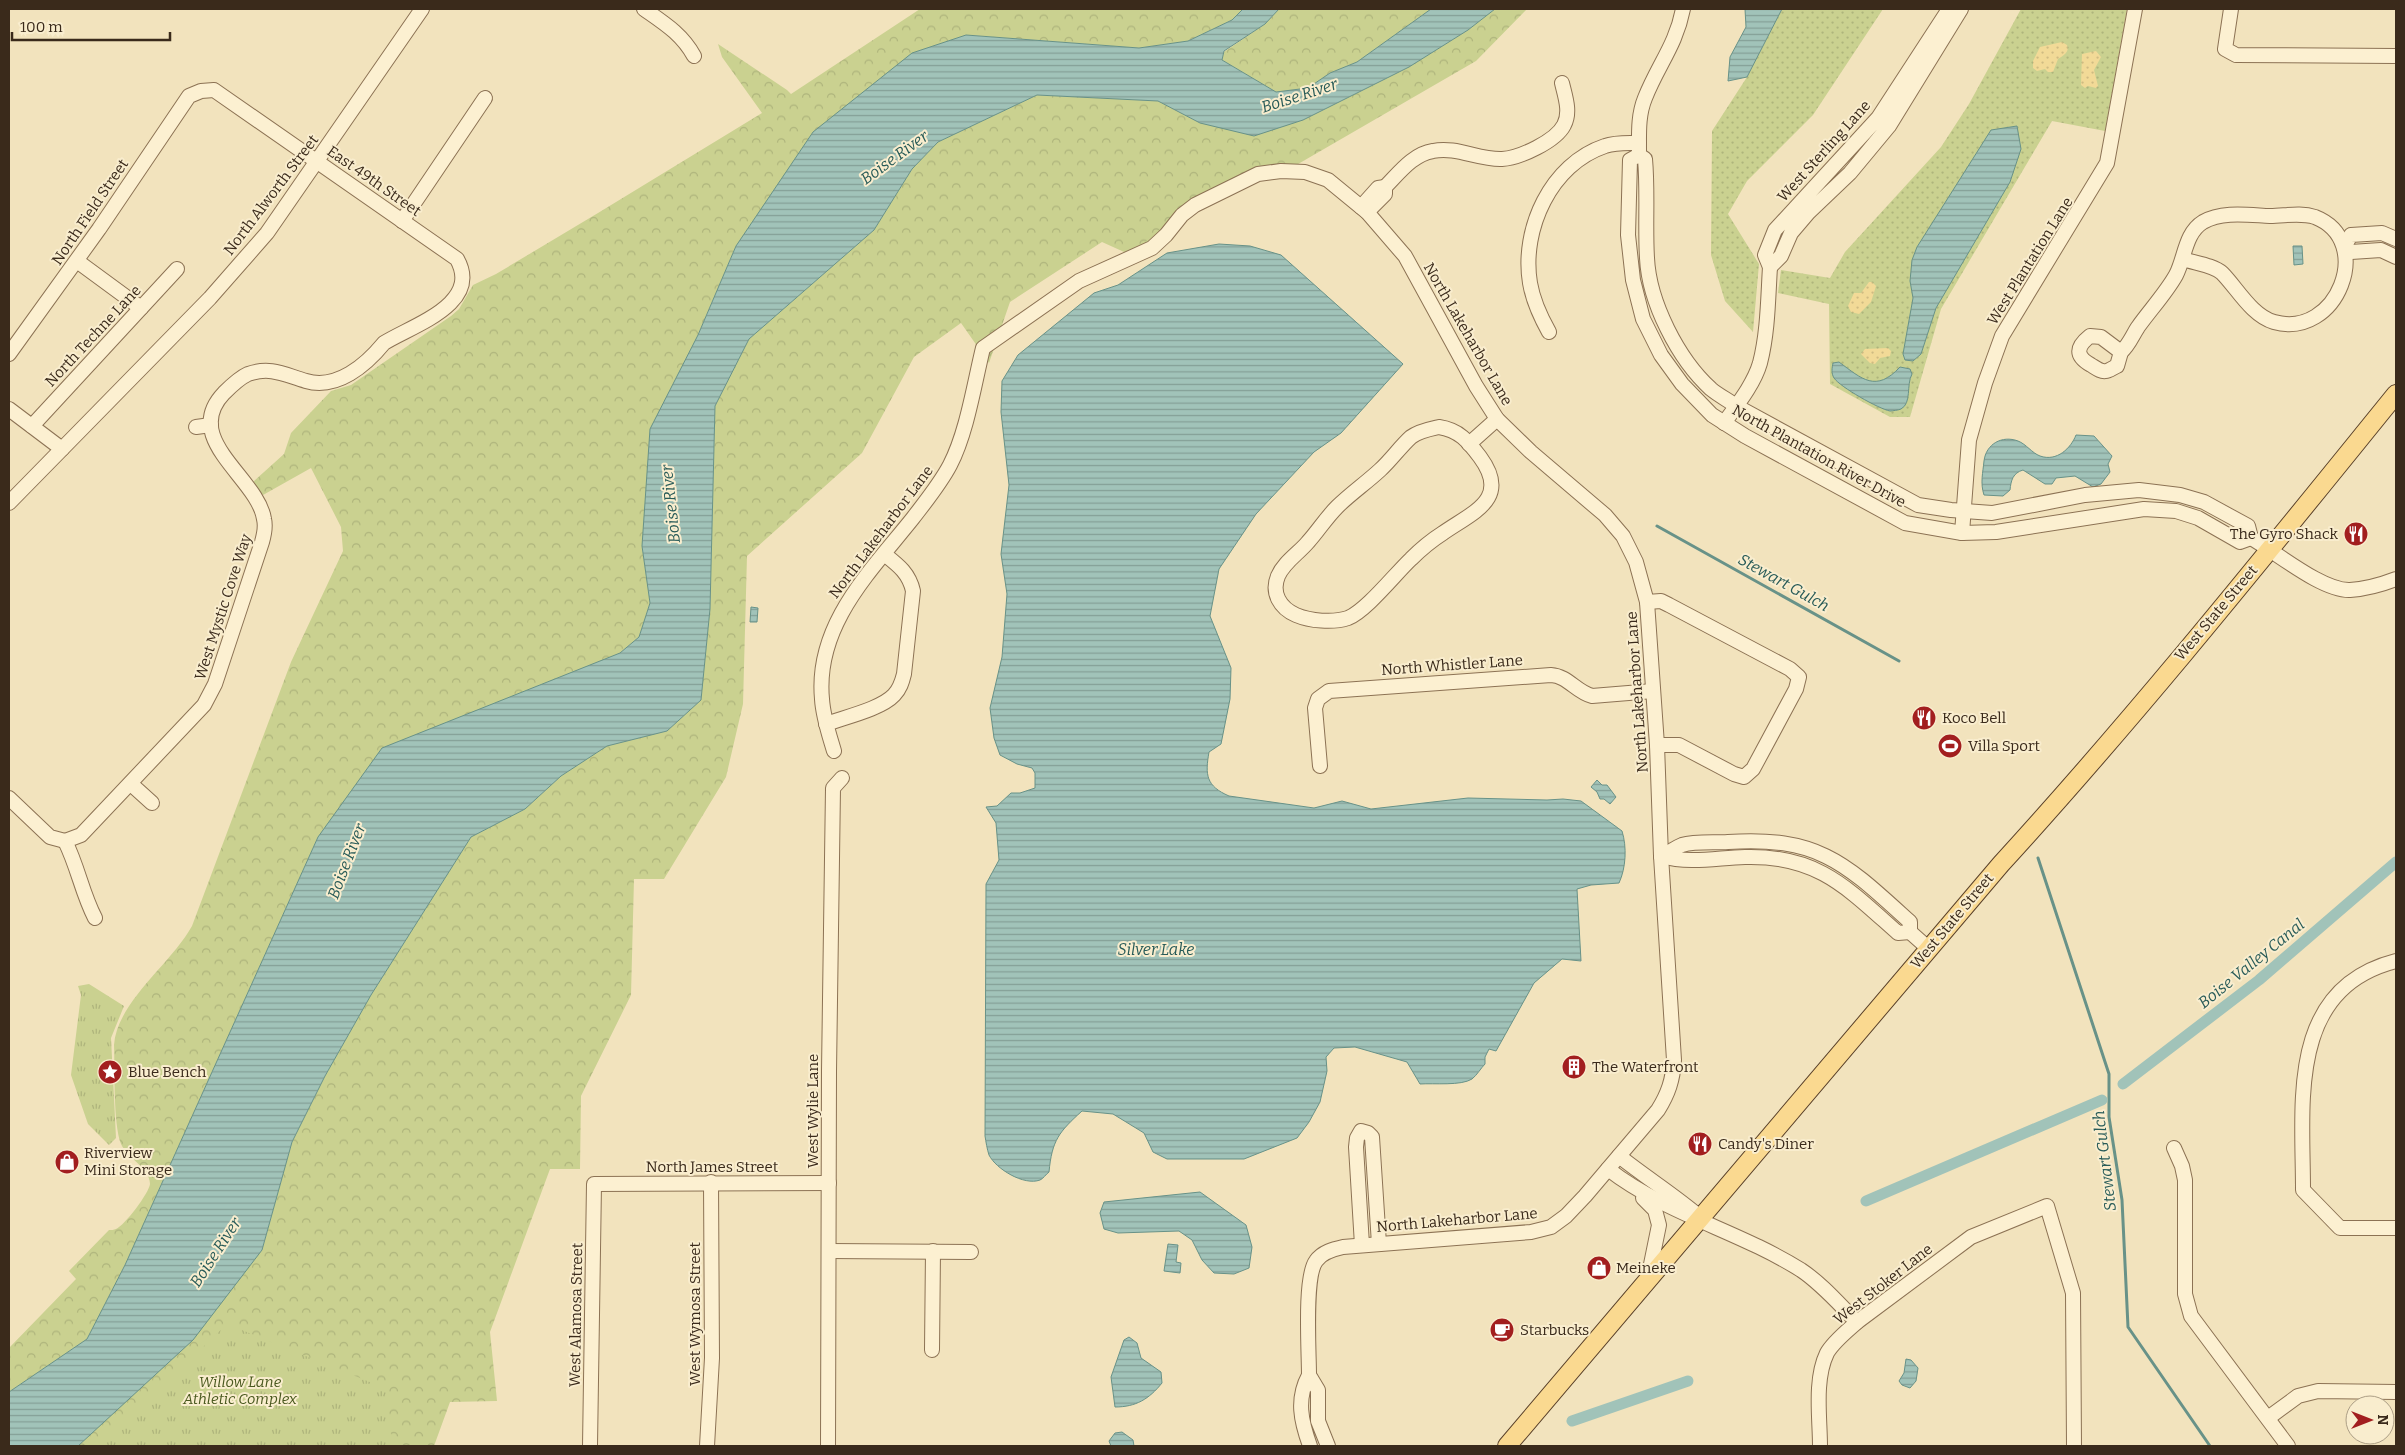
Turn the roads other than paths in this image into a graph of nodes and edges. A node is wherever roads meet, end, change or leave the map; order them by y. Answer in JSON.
{"nodes":[{"id":1,"x":422,"y":9,"type":"edge"},
{"id":2,"x":644,"y":9,"type":"edge"},
{"id":3,"x":1683,"y":9,"type":"edge"},
{"id":4,"x":1949,"y":9,"type":"edge"},
{"id":5,"x":1961,"y":9,"type":"edge"},
{"id":6,"x":2134,"y":9,"type":"edge"},
{"id":7,"x":2231,"y":9,"type":"edge"},
{"id":8,"x":694,"y":56,"type":"dead end"},
{"id":9,"x":2396,"y":56,"type":"edge"},
{"id":10,"x":1562,"y":83,"type":"dead end"},
{"id":11,"x":201,"y":91,"type":"joint"},
{"id":12,"x":485,"y":98,"type":"dead end"},
{"id":13,"x":1639,"y":149,"type":"junction"},
{"id":14,"x":317,"y":162,"type":"junction"},
{"id":15,"x":1364,"y":210,"type":"junction"},
{"id":16,"x":402,"y":221,"type":"junction"},
{"id":17,"x":2396,"y":240,"type":"edge"},
{"id":18,"x":2344,"y":248,"type":"junction"},
{"id":19,"x":2396,"y":257,"type":"edge"},
{"id":20,"x":2183,"y":259,"type":"junction"},
{"id":21,"x":77,"y":261,"type":"junction"},
{"id":22,"x":1770,"y":266,"type":"junction"},
{"id":23,"x":177,"y":269,"type":"dead end"},
{"id":24,"x":140,"y":308,"type":"junction"},
{"id":25,"x":1549,"y":332,"type":"dead end"},
{"id":26,"x":2121,"y":352,"type":"dead end"},
{"id":27,"x":9,"y":354,"type":"edge"},
{"id":28,"x":2396,"y":394,"type":"edge"},
{"id":29,"x":1736,"y":406,"type":"junction"},
{"id":30,"x":9,"y":409,"type":"edge"},
{"id":31,"x":1500,"y":423,"type":"junction"},
{"id":32,"x":1724,"y":423,"type":"junction"},
{"id":33,"x":211,"y":425,"type":"junction"},
{"id":34,"x":32,"y":426,"type":"junction"},
{"id":35,"x":196,"y":427,"type":"dead end"},
{"id":36,"x":1472,"y":447,"type":"junction"},
{"id":37,"x":62,"y":449,"type":"junction"},
{"id":38,"x":9,"y":503,"type":"edge"},
{"id":39,"x":1963,"y":511,"type":"junction"},
{"id":40,"x":1962,"y":533,"type":"junction"},
{"id":41,"x":2251,"y":538,"type":"junction"},
{"id":42,"x":2270,"y":549,"type":"junction"},
{"id":43,"x":884,"y":554,"type":"junction"},
{"id":44,"x":2396,"y":579,"type":"edge"},
{"id":45,"x":1647,"y":602,"type":"junction"},
{"id":46,"x":1653,"y":691,"type":"junction"},
{"id":47,"x":826,"y":724,"type":"junction"},
{"id":48,"x":1657,"y":745,"type":"junction"},
{"id":49,"x":834,"y":751,"type":"dead end"},
{"id":50,"x":1320,"y":766,"type":"dead end"},
{"id":51,"x":842,"y":778,"type":"dead end"},
{"id":52,"x":131,"y":784,"type":"junction"},
{"id":53,"x":9,"y":798,"type":"edge"},
{"id":54,"x":152,"y":803,"type":"dead end"},
{"id":55,"x":65,"y":841,"type":"junction"},
{"id":56,"x":1661,"y":856,"type":"junction"},
{"id":57,"x":95,"y":918,"type":"dead end"},
{"id":58,"x":1928,"y":948,"type":"junction"},
{"id":59,"x":2396,"y":961,"type":"edge"},
{"id":60,"x":2174,"y":1148,"type":"dead end"},
{"id":61,"x":1619,"y":1156,"type":"junction"},
{"id":62,"x":1608,"y":1169,"type":"junction"},
{"id":63,"x":711,"y":1182,"type":"junction"},
{"id":64,"x":829,"y":1183,"type":"junction"},
{"id":65,"x":594,"y":1184,"type":"joint"},
{"id":66,"x":1629,"y":1185,"type":"junction"},
{"id":67,"x":1701,"y":1219,"type":"junction"},
{"id":68,"x":2396,"y":1228,"type":"edge"},
{"id":69,"x":1379,"y":1244,"type":"junction"},
{"id":70,"x":1362,"y":1245,"type":"junction"},
{"id":71,"x":829,"y":1251,"type":"junction"},
{"id":72,"x":933,"y":1252,"type":"junction"},
{"id":73,"x":971,"y":1252,"type":"dead end"},
{"id":74,"x":1648,"y":1281,"type":"junction"},
{"id":75,"x":1857,"y":1322,"type":"junction"},
{"id":76,"x":932,"y":1350,"type":"dead end"},
{"id":77,"x":1308,"y":1375,"type":"junction"},
{"id":78,"x":2396,"y":1392,"type":"edge"},
{"id":79,"x":2268,"y":1418,"type":"junction"},
{"id":80,"x":590,"y":1446,"type":"edge"},
{"id":81,"x":707,"y":1446,"type":"edge"},
{"id":82,"x":828,"y":1446,"type":"edge"},
{"id":83,"x":1310,"y":1446,"type":"edge"},
{"id":84,"x":1328,"y":1446,"type":"edge"},
{"id":85,"x":1507,"y":1446,"type":"edge"},
{"id":86,"x":1820,"y":1446,"type":"edge"},
{"id":87,"x":2074,"y":1446,"type":"edge"},
{"id":88,"x":2288,"y":1446,"type":"edge"}],
"edges":[{"from":1,"to":14,"type":"street","name":"North Alworth Street"},
{"from":2,"to":8,"type":"street"},
{"from":3,"to":13,"type":"street","name":"North Plantation River Drive"},
{"from":4,"to":22,"type":"street","name":"West Sterling Lane"},
{"from":5,"to":22,"type":"street","name":"West Sterling Lane"},
{"from":6,"to":39,"type":"street","name":"West Plantation Lane"},
{"from":7,"to":9,"type":"street"},
{"from":10,"to":15,"type":"street"},
{"from":11,"to":14,"type":"street","name":"East 49th Street"},
{"from":11,"to":21,"type":"street","name":"North Field Street"},
{"from":12,"to":16,"type":"street"},
{"from":13,"to":25,"type":"street"},
{"from":13,"to":29,"type":"street","name":"North Plantation River Drive"},
{"from":13,"to":32,"type":"street","name":"North Plantation River Drive"},
{"from":14,"to":16,"type":"street","name":"East 49th Street"},
{"from":14,"to":37,"type":"street","name":"North Alworth Street"},
{"from":15,"to":31,"type":"street","name":"North Lakeharbor Lane"},
{"from":15,"to":43,"type":"street","name":"North Lakeharbor Lane"},
{"from":16,"to":33,"type":"street","name":"East 49th Street"},
{"from":17,"to":18,"type":"street"},
{"from":18,"to":19,"type":"street"},
{"from":18,"to":20,"type":"street"},
{"from":18,"to":20,"type":"street"},
{"from":20,"to":26,"type":"street"},
{"from":21,"to":24,"type":"street"},
{"from":21,"to":27,"type":"street","name":"North Field Street"},
{"from":22,"to":29,"type":"street","name":"West Sterling Lane"},
{"from":23,"to":24,"type":"street","name":"North Techne Lane"},
{"from":24,"to":34,"type":"street","name":"North Techne Lane"},
{"from":28,"to":42,"type":"main road","name":"West State Street"},
{"from":29,"to":32,"type":"street","name":"West Sterling Lane"},
{"from":29,"to":39,"type":"street","name":"North Plantation River Drive"},
{"from":30,"to":34,"type":"street"},
{"from":31,"to":36,"type":"street"},
{"from":31,"to":45,"type":"street","name":"North Lakeharbor Lane"},
{"from":32,"to":40,"type":"street","name":"North Plantation River Drive"},
{"from":33,"to":35,"type":"street"},
{"from":33,"to":52,"type":"street","name":"West Mystic Cove Way"},
{"from":34,"to":37,"type":"street"},
{"from":36,"to":36,"type":"street"},
{"from":37,"to":38,"type":"street","name":"North Alworth Street"},
{"from":39,"to":40,"type":"street","name":"West Plantation Lane"},
{"from":39,"to":41,"type":"street","name":"North Plantation River Drive"},
{"from":40,"to":41,"type":"street","name":"North Plantation River Drive"},
{"from":41,"to":42,"type":"street","name":"North Plantation River Drive"},
{"from":42,"to":44,"type":"street","name":"North Plantation River Drive"},
{"from":42,"to":58,"type":"main road","name":"West State Street"},
{"from":43,"to":47,"type":"street","name":"North Lakeharbor Lane"},
{"from":43,"to":47,"type":"street"},
{"from":45,"to":46,"type":"street","name":"North Lakeharbor Lane"},
{"from":45,"to":48,"type":"street"},
{"from":46,"to":48,"type":"street","name":"North Lakeharbor Lane"},
{"from":46,"to":50,"type":"street","name":"North Whistler Lane"},
{"from":47,"to":49,"type":"street","name":"North Lakeharbor Lane"},
{"from":48,"to":56,"type":"street","name":"North Lakeharbor Lane"},
{"from":51,"to":64,"type":"street","name":"West Wylie Lane"},
{"from":52,"to":54,"type":"street"},
{"from":52,"to":55,"type":"street","name":"West Mystic Cove Way"},
{"from":53,"to":55,"type":"street"},
{"from":55,"to":57,"type":"street"},
{"from":56,"to":58,"type":"street"},
{"from":56,"to":61,"type":"street","name":"North Lakeharbor Lane"},
{"from":58,"to":67,"type":"main road","name":"West State Street"},
{"from":59,"to":68,"type":"street"},
{"from":60,"to":79,"type":"street"},
{"from":61,"to":62,"type":"street","name":"North Lakeharbor Lane"},
{"from":61,"to":67,"type":"street"},
{"from":62,"to":66,"type":"street"},
{"from":62,"to":69,"type":"street","name":"North Lakeharbor Lane"},
{"from":63,"to":64,"type":"street","name":"North James Street"},
{"from":63,"to":65,"type":"street","name":"North James Street"},
{"from":63,"to":81,"type":"street","name":"West Wymosa Street"},
{"from":64,"to":71,"type":"street","name":"West Wylie Lane"},
{"from":65,"to":80,"type":"street","name":"West Alamosa Street"},
{"from":66,"to":67,"type":"street"},
{"from":66,"to":74,"type":"street"},
{"from":67,"to":74,"type":"main road","name":"West State Street"},
{"from":67,"to":75,"type":"street"},
{"from":69,"to":70,"type":"street","name":"North Lakeharbor Lane"},
{"from":69,"to":70,"type":"street"},
{"from":70,"to":77,"type":"street","name":"North Lakeharbor Lane"},
{"from":71,"to":72,"type":"street"},
{"from":71,"to":82,"type":"street","name":"West Wylie Lane"},
{"from":72,"to":73,"type":"street"},
{"from":72,"to":76,"type":"street"},
{"from":74,"to":85,"type":"main road","name":"West State Street"},
{"from":75,"to":86,"type":"street","name":"West Stoker Lane"},
{"from":75,"to":87,"type":"street","name":"West Stoker Lane"},
{"from":77,"to":83,"type":"street","name":"North Lakeharbor Lane"},
{"from":77,"to":84,"type":"street","name":"North Lakeharbor Lane"},
{"from":78,"to":79,"type":"street"},
{"from":79,"to":88,"type":"street"}]}
